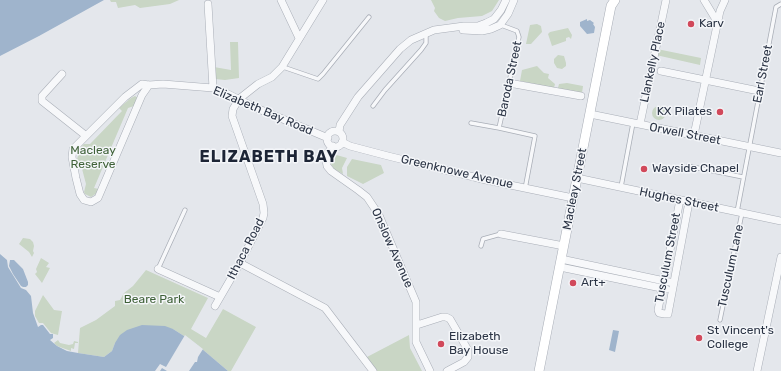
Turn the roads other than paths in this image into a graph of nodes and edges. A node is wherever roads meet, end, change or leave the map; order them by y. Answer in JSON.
{"nodes":[{"id":1,"x":281,"y":0,"type":"edge"},
{"id":2,"x":323,"y":0,"type":"edge"},
{"id":3,"x":506,"y":0,"type":"edge"},
{"id":4,"x":514,"y":0,"type":"edge"},
{"id":5,"x":666,"y":0,"type":"edge"},
{"id":6,"x":704,"y":0,"type":"edge"},
{"id":7,"x":725,"y":0,"type":"edge"},
{"id":8,"x":613,"y":3,"type":"edge"},
{"id":9,"x":208,"y":4,"type":"dead end"},
{"id":10,"x":781,"y":4,"type":"edge"},
{"id":11,"x":368,"y":17,"type":"dead end"},
{"id":12,"x":718,"y":23,"type":"junction"},
{"id":13,"x":500,"y":25,"type":"junction"},
{"id":14,"x":450,"y":28,"type":"junction"},
{"id":15,"x":426,"y":32,"type":"junction"},
{"id":16,"x":300,"y":38,"type":"junction"},
{"id":17,"x":282,"y":67,"type":"junction"},
{"id":18,"x":661,"y":71,"type":"dead end"},
{"id":19,"x":62,"y":74,"type":"dead end"},
{"id":20,"x":706,"y":80,"type":"junction"},
{"id":21,"x":509,"y":83,"type":"junction"},
{"id":22,"x":150,"y":85,"type":"junction"},
{"id":23,"x":212,"y":88,"type":"junction"},
{"id":24,"x":759,"y":91,"type":"junction"},
{"id":25,"x":130,"y":93,"type":"junction"},
{"id":26,"x":142,"y":96,"type":"junction"},
{"id":27,"x":581,"y":96,"type":"dead end"},
{"id":28,"x":239,"y":99,"type":"junction"},
{"id":29,"x":374,"y":106,"type":"dead end"},
{"id":30,"x":590,"y":114,"type":"junction"},
{"id":31,"x":471,"y":123,"type":"dead end"},
{"id":32,"x":636,"y":124,"type":"junction"},
{"id":33,"x":499,"y":128,"type":"junction"},
{"id":34,"x":339,"y":132,"type":"junction"},
{"id":35,"x":85,"y":135,"type":"junction"},
{"id":36,"x":694,"y":135,"type":"junction"},
{"id":37,"x":328,"y":138,"type":"junction"},
{"id":38,"x":342,"y":142,"type":"junction"},
{"id":39,"x":333,"y":146,"type":"junction"},
{"id":40,"x":749,"y":146,"type":"junction"},
{"id":41,"x":781,"y":153,"type":"edge"},
{"id":42,"x":688,"y":166,"type":"dead end"},
{"id":43,"x":743,"y":177,"type":"junction"},
{"id":44,"x":577,"y":178,"type":"junction"},
{"id":45,"x":621,"y":187,"type":"junction"},
{"id":46,"x":525,"y":188,"type":"junction"},
{"id":47,"x":573,"y":198,"type":"junction"},
{"id":48,"x":680,"y":200,"type":"junction"},
{"id":49,"x":690,"y":202,"type":"junction"},
{"id":50,"x":185,"y":210,"type":"dead end"},
{"id":51,"x":739,"y":212,"type":"junction"},
{"id":52,"x":781,"y":221,"type":"edge"},
{"id":53,"x":501,"y":234,"type":"joint"},
{"id":54,"x":481,"y":246,"type":"dead end"},
{"id":55,"x":564,"y":246,"type":"junction"},
{"id":56,"x":781,"y":257,"type":"edge"},
{"id":57,"x":240,"y":263,"type":"junction"},
{"id":58,"x":560,"y":263,"type":"junction"},
{"id":59,"x":158,"y":269,"type":"joint"},
{"id":60,"x":663,"y":284,"type":"junction"},
{"id":61,"x":673,"y":286,"type":"junction"},
{"id":62,"x":220,"y":297,"type":"junction"},
{"id":63,"x":215,"y":306,"type":"dead end"},
{"id":64,"x":720,"y":320,"type":"dead end"},
{"id":65,"x":417,"y":325,"type":"junction"},
{"id":66,"x":373,"y":371,"type":"edge"},
{"id":67,"x":430,"y":371,"type":"edge"},
{"id":68,"x":447,"y":371,"type":"edge"},
{"id":69,"x":539,"y":371,"type":"edge"},
{"id":70,"x":757,"y":371,"type":"edge"}],
"edges":[{"from":1,"to":16,"type":"street"},
{"from":2,"to":16,"type":"street"},
{"from":3,"to":14,"type":"street"},
{"from":4,"to":13,"type":"street"},
{"from":5,"to":32,"type":"street","name":"Llankelly Place"},
{"from":6,"to":12,"type":"street"},
{"from":7,"to":12,"type":"street"},
{"from":8,"to":30,"type":"street","name":"Macleay Street"},
{"from":9,"to":23,"type":"street"},
{"from":10,"to":24,"type":"lane","name":"Earl Street"},
{"from":11,"to":17,"type":"lane"},
{"from":12,"to":20,"type":"street"},
{"from":13,"to":14,"type":"street"},
{"from":13,"to":21,"type":"lane","name":"Baroda Street"},
{"from":14,"to":15,"type":"street"},
{"from":15,"to":29,"type":"lane"},
{"from":15,"to":34,"type":"street"},
{"from":16,"to":17,"type":"street"},
{"from":17,"to":28,"type":"street"},
{"from":18,"to":20,"type":"street"},
{"from":19,"to":35,"type":"street"},
{"from":20,"to":24,"type":"street"},
{"from":20,"to":36,"type":"street"},
{"from":21,"to":27,"type":"street"},
{"from":21,"to":33,"type":"lane","name":"Baroda Street"},
{"from":22,"to":23,"type":"street","name":"Elizabeth Bay Road"},
{"from":22,"to":25,"type":"street","name":"Elizabeth Bay Road"},
{"from":22,"to":26,"type":"street","name":"Elizabeth Bay Road"},
{"from":23,"to":28,"type":"street","name":"Elizabeth Bay Road"},
{"from":24,"to":40,"type":"lane","name":"Earl Street"},
{"from":25,"to":26,"type":"lane"},
{"from":25,"to":35,"type":"street","name":"Elizabeth Bay Road"},
{"from":26,"to":35,"type":"street","name":"Elizabeth Bay Road"},
{"from":28,"to":37,"type":"street","name":"Elizabeth Bay Road"},
{"from":28,"to":57,"type":"street","name":"Ithaca Road"},
{"from":30,"to":32,"type":"street","name":"Orwell Street"},
{"from":30,"to":44,"type":"street","name":"Macleay Street"},
{"from":31,"to":33,"type":"lane"},
{"from":32,"to":36,"type":"street","name":"Orwell Street"},
{"from":32,"to":45,"type":"lane"},
{"from":33,"to":46,"type":"lane","name":"Baroda Street"},
{"from":34,"to":37,"type":"street"},
{"from":34,"to":38,"type":"street"},
{"from":36,"to":40,"type":"street","name":"Orwell Street"},
{"from":37,"to":39,"type":"street"},
{"from":38,"to":39,"type":"street"},
{"from":38,"to":46,"type":"street","name":"Greenknowe Avenue"},
{"from":39,"to":65,"type":"street","name":"Onslow Avenue"},
{"from":40,"to":41,"type":"street","name":"Orwell Street"},
{"from":40,"to":43,"type":"lane","name":"Earl Street"},
{"from":42,"to":43,"type":"lane"},
{"from":43,"to":51,"type":"lane","name":"Tusculum Lane"},
{"from":44,"to":45,"type":"street","name":"Hughes Street"},
{"from":44,"to":47,"type":"street","name":"Macleay Street"},
{"from":45,"to":48,"type":"street","name":"Hughes Street"},
{"from":46,"to":47,"type":"street","name":"Greenknowe Avenue"},
{"from":47,"to":55,"type":"street","name":"Macleay Street"},
{"from":48,"to":49,"type":"street","name":"Hughes Street"},
{"from":48,"to":60,"type":"street","name":"Tusculum Street"},
{"from":49,"to":51,"type":"street","name":"Hughes Street"},
{"from":49,"to":61,"type":"street","name":"Tusculum Street"},
{"from":50,"to":59,"type":"lane"},
{"from":51,"to":52,"type":"street","name":"Hughes Street"},
{"from":51,"to":64,"type":"lane","name":"Tusculum Lane"},
{"from":53,"to":54,"type":"lane"},
{"from":53,"to":55,"type":"street"},
{"from":55,"to":58,"type":"street","name":"Macleay Street"},
{"from":56,"to":70,"type":"street"},
{"from":57,"to":62,"type":"street","name":"Ithaca Road"},
{"from":57,"to":66,"type":"street"},
{"from":58,"to":60,"type":"street"},
{"from":58,"to":69,"type":"street","name":"Macleay Street"},
{"from":59,"to":62,"type":"street"},
{"from":60,"to":61,"type":"street"},
{"from":60,"to":61,"type":"street","name":"Tusculum Street"},
{"from":62,"to":63,"type":"street","name":"Ithaca Road"},
{"from":65,"to":67,"type":"street","name":"Onslow Avenue"},
{"from":65,"to":68,"type":"street"}]}
